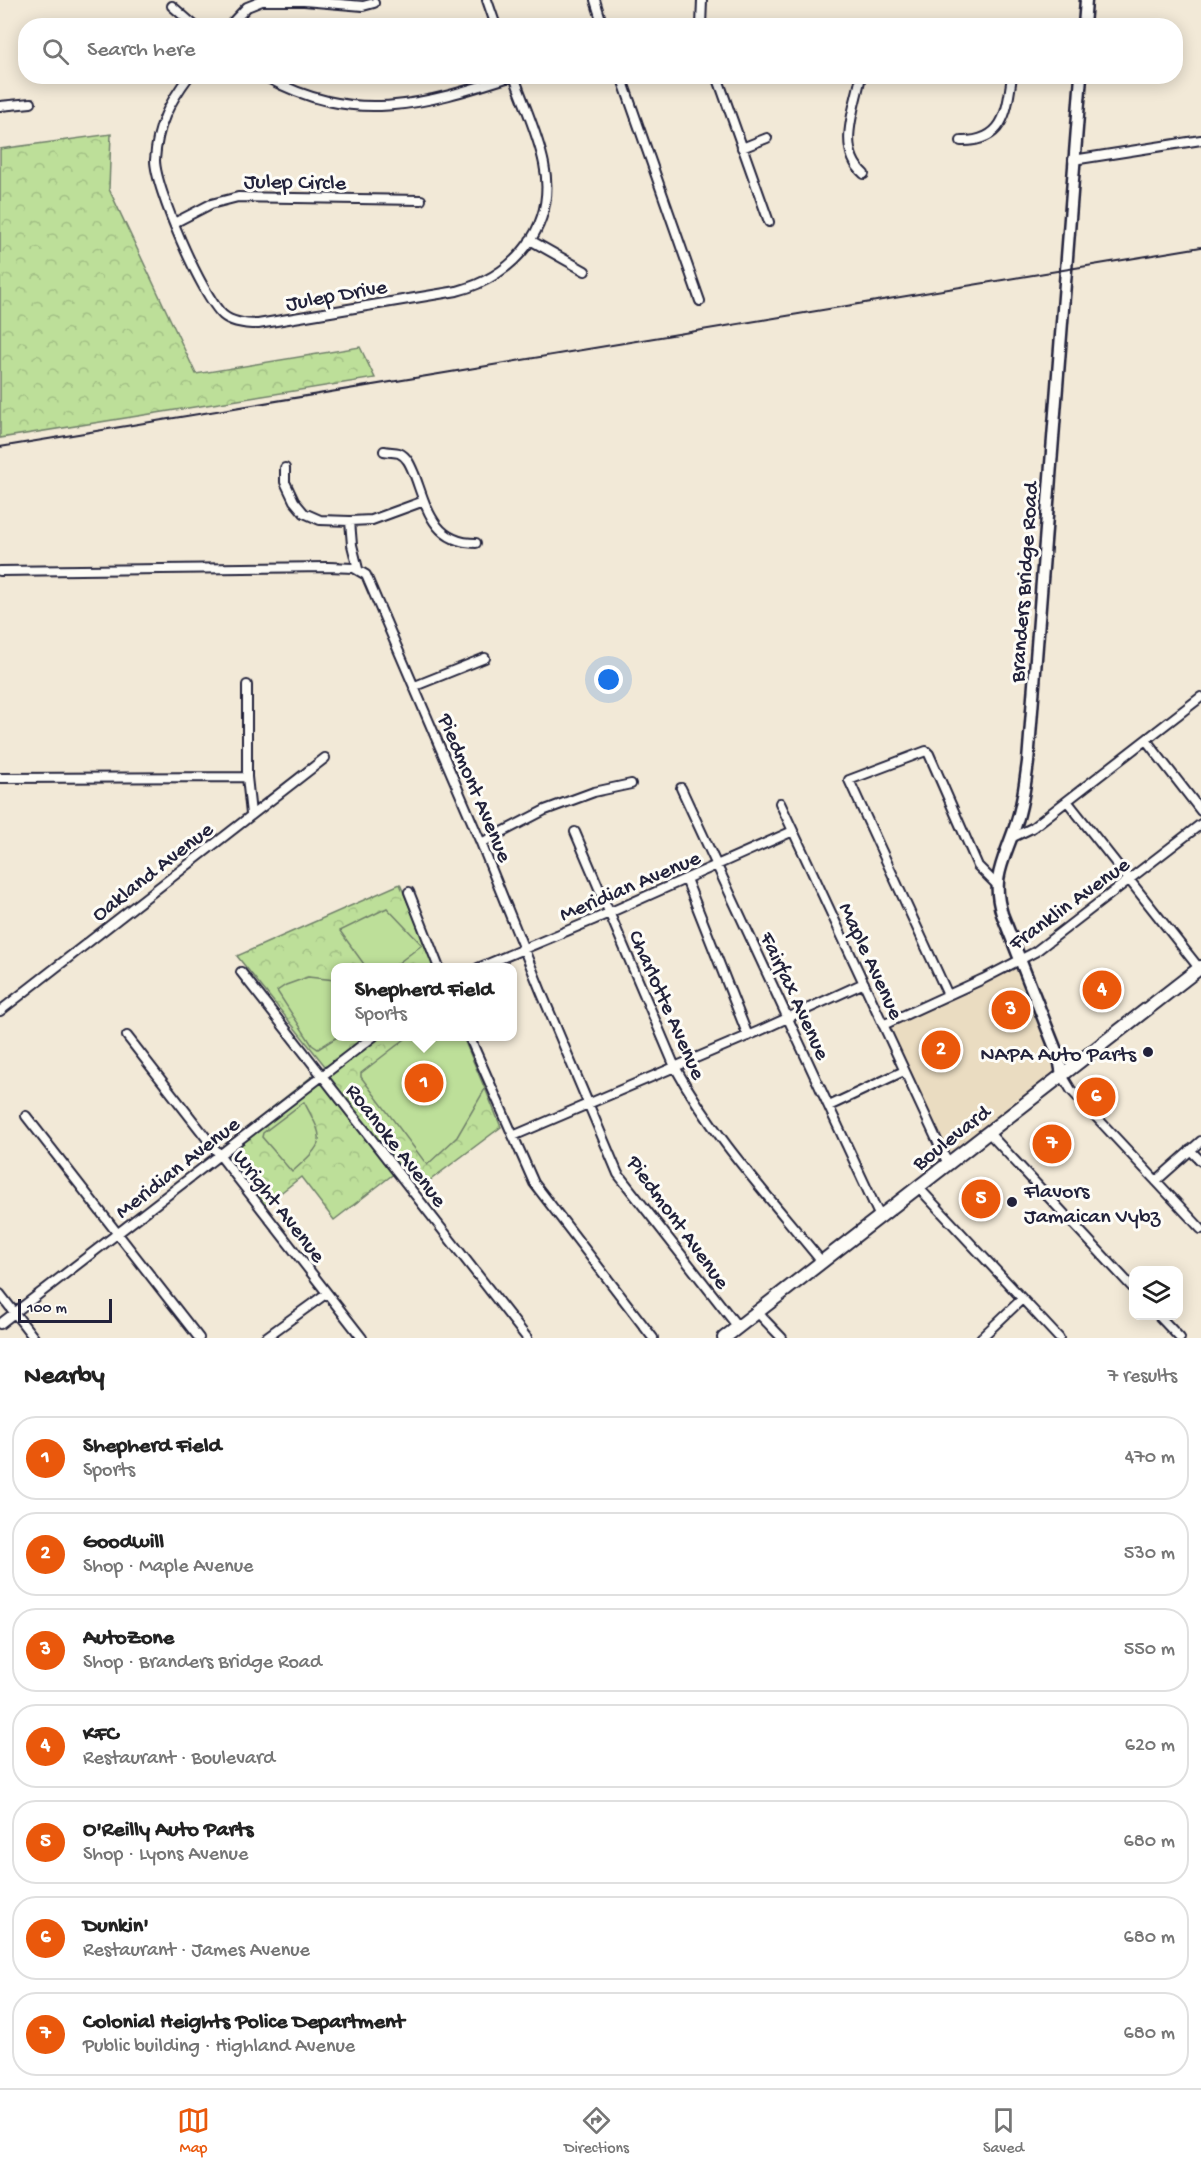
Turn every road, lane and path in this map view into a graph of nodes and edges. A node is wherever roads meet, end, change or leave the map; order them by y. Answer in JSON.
{"nodes":[{"id":1,"x":487,"y":0,"type":"edge"},
{"id":2,"x":595,"y":0,"type":"edge"},
{"id":3,"x":702,"y":0,"type":"edge"},
{"id":4,"x":1086,"y":0,"type":"edge"},
{"id":5,"x":374,"y":3,"type":"dead end"},
{"id":6,"x":172,"y":6,"type":"dead end"},
{"id":7,"x":186,"y":18,"type":"edge"},
{"id":8,"x":237,"y":18,"type":"edge"},
{"id":9,"x":493,"y":18,"type":"edge"},
{"id":10,"x":601,"y":18,"type":"edge"},
{"id":11,"x":701,"y":18,"type":"edge"},
{"id":12,"x":1085,"y":18,"type":"edge"},
{"id":13,"x":184,"y":84,"type":"edge"},
{"id":14,"x":280,"y":84,"type":"edge"},
{"id":15,"x":486,"y":84,"type":"edge"},
{"id":16,"x":517,"y":84,"type":"edge"},
{"id":17,"x":624,"y":84,"type":"edge"},
{"id":18,"x":720,"y":84,"type":"edge"},
{"id":19,"x":859,"y":84,"type":"edge"},
{"id":20,"x":1011,"y":84,"type":"edge"},
{"id":21,"x":1080,"y":84,"type":"edge"},
{"id":22,"x":31,"y":103,"type":"dead end"},
{"id":23,"x":0,"y":106,"type":"edge"},
{"id":24,"x":767,"y":138,"type":"dead end"},
{"id":25,"x":1201,"y":140,"type":"edge"},
{"id":26,"x":961,"y":141,"type":"dead end"},
{"id":27,"x":742,"y":148,"type":"junction"},
{"id":28,"x":1074,"y":160,"type":"junction"},
{"id":29,"x":864,"y":174,"type":"dead end"},
{"id":30,"x":421,"y":200,"type":"dead end"},
{"id":31,"x":769,"y":222,"type":"dead end"},
{"id":32,"x":174,"y":223,"type":"junction"},
{"id":33,"x":530,"y":240,"type":"junction"},
{"id":34,"x":585,"y":271,"type":"dead end"},
{"id":35,"x":700,"y":302,"type":"dead end"},
{"id":36,"x":384,"y":451,"type":"dead end"},
{"id":37,"x":285,"y":468,"type":"dead end"},
{"id":38,"x":424,"y":501,"type":"junction"},
{"id":39,"x":350,"y":521,"type":"junction"},
{"id":40,"x":476,"y":543,"type":"dead end"},
{"id":41,"x":358,"y":569,"type":"junction"},
{"id":42,"x":0,"y":571,"type":"edge"},
{"id":43,"x":485,"y":658,"type":"dead end"},
{"id":44,"x":246,"y":685,"type":"dead end"},
{"id":45,"x":415,"y":686,"type":"junction"},
{"id":46,"x":1201,"y":697,"type":"edge"},
{"id":47,"x":1146,"y":740,"type":"junction"},
{"id":48,"x":325,"y":758,"type":"dead end"},
{"id":49,"x":247,"y":777,"type":"junction"},
{"id":50,"x":0,"y":778,"type":"edge"},
{"id":51,"x":631,"y":784,"type":"dead end"},
{"id":52,"x":681,"y":788,"type":"dead end"},
{"id":53,"x":1067,"y":801,"type":"junction"},
{"id":54,"x":780,"y":803,"type":"dead end"},
{"id":55,"x":1201,"y":811,"type":"edge"},
{"id":56,"x":251,"y":814,"type":"junction"},
{"id":57,"x":1201,"y":824,"type":"edge"},
{"id":58,"x":793,"y":831,"type":"junction"},
{"id":59,"x":575,"y":832,"type":"dead end"},
{"id":60,"x":1011,"y":838,"type":"junction"},
{"id":61,"x":481,"y":843,"type":"junction"},
{"id":62,"x":717,"y":865,"type":"junction"},
{"id":63,"x":686,"y":879,"type":"junction"},
{"id":64,"x":1128,"y":880,"type":"junction"},
{"id":65,"x":996,"y":884,"type":"junction"},
{"id":66,"x":409,"y":892,"type":"dead end"},
{"id":67,"x":609,"y":912,"type":"junction"},
{"id":68,"x":524,"y":948,"type":"junction"},
{"id":69,"x":1020,"y":961,"type":"junction"},
{"id":70,"x":437,"y":963,"type":"edge"},
{"id":71,"x":490,"y":963,"type":"edge"},
{"id":72,"x":1200,"y":967,"type":"edge"},
{"id":73,"x":241,"y":972,"type":"dead end"},
{"id":74,"x":864,"y":983,"type":"junction"},
{"id":75,"x":948,"y":994,"type":"junction"},
{"id":76,"x":0,"y":1011,"type":"edge"},
{"id":77,"x":788,"y":1017,"type":"junction"},
{"id":78,"x":883,"y":1025,"type":"junction"},
{"id":79,"x":127,"y":1036,"type":"dead end"},
{"id":80,"x":748,"y":1036,"type":"junction"},
{"id":81,"x":368,"y":1041,"type":"edge"},
{"id":82,"x":471,"y":1041,"type":"edge"},
{"id":83,"x":675,"y":1067,"type":"junction"},
{"id":84,"x":904,"y":1071,"type":"junction"},
{"id":85,"x":1062,"y":1075,"type":"junction"},
{"id":86,"x":322,"y":1076,"type":"junction"},
{"id":87,"x":588,"y":1104,"type":"junction"},
{"id":88,"x":829,"y":1106,"type":"junction"},
{"id":89,"x":26,"y":1116,"type":"dead end"},
{"id":90,"x":988,"y":1132,"type":"junction"},
{"id":91,"x":513,"y":1136,"type":"junction"},
{"id":92,"x":1201,"y":1141,"type":"edge"},
{"id":93,"x":1190,"y":1150,"type":"junction"},
{"id":94,"x":220,"y":1155,"type":"junction"},
{"id":95,"x":1201,"y":1161,"type":"edge"},
{"id":96,"x":948,"y":1164,"type":"junction"},
{"id":97,"x":1156,"y":1181,"type":"junction"},
{"id":98,"x":918,"y":1187,"type":"junction"},
{"id":99,"x":880,"y":1217,"type":"junction"},
{"id":100,"x":1201,"y":1229,"type":"edge"},
{"id":101,"x":118,"y":1234,"type":"junction"},
{"id":102,"x":822,"y":1262,"type":"junction"},
{"id":103,"x":1129,"y":1284,"type":"edge"},
{"id":104,"x":327,"y":1293,"type":"junction"},
{"id":105,"x":0,"y":1294,"type":"edge"},
{"id":106,"x":1022,"y":1299,"type":"junction"},
{"id":107,"x":758,"y":1312,"type":"junction"},
{"id":108,"x":15,"y":1314,"type":"junction"},
{"id":109,"x":1163,"y":1320,"type":"edge"},
{"id":110,"x":0,"y":1324,"type":"edge"},
{"id":111,"x":738,"y":1327,"type":"junction"},
{"id":112,"x":34,"y":1338,"type":"edge"},
{"id":113,"x":199,"y":1338,"type":"edge"},
{"id":114,"x":265,"y":1338,"type":"edge"},
{"id":115,"x":362,"y":1338,"type":"edge"},
{"id":116,"x":527,"y":1338,"type":"edge"},
{"id":117,"x":653,"y":1338,"type":"edge"},
{"id":118,"x":724,"y":1338,"type":"edge"},
{"id":119,"x":782,"y":1338,"type":"edge"},
{"id":120,"x":981,"y":1338,"type":"edge"},
{"id":121,"x":1059,"y":1338,"type":"edge"},
{"id":122,"x":1180,"y":1338,"type":"edge"}],
"edges":[{"from":1,"to":9,"type":"street"},
{"from":2,"to":10,"type":"street"},
{"from":3,"to":11,"type":"street"},
{"from":4,"to":12,"type":"street"},
{"from":5,"to":8,"type":"street"},
{"from":6,"to":7,"type":"street"},
{"from":13,"to":32,"type":"street","name":"Julep Drive"},
{"from":14,"to":15,"type":"street"},
{"from":16,"to":33,"type":"street","name":"Julep Drive"},
{"from":17,"to":35,"type":"street"},
{"from":18,"to":27,"type":"street"},
{"from":19,"to":29,"type":"street"},
{"from":20,"to":26,"type":"street"},
{"from":21,"to":28,"type":"street","name":"Branders Bridge Road"},
{"from":22,"to":23,"type":"street"},
{"from":24,"to":27,"type":"street"},
{"from":25,"to":28,"type":"street"},
{"from":27,"to":31,"type":"street"},
{"from":28,"to":60,"type":"street","name":"Branders Bridge Road"},
{"from":30,"to":32,"type":"street","name":"Julep Circle"},
{"from":32,"to":33,"type":"street","name":"Julep Drive"},
{"from":33,"to":34,"type":"street"},
{"from":36,"to":38,"type":"street"},
{"from":37,"to":39,"type":"street"},
{"from":38,"to":39,"type":"street"},
{"from":38,"to":40,"type":"street"},
{"from":39,"to":41,"type":"street"},
{"from":41,"to":42,"type":"street"},
{"from":41,"to":45,"type":"street","name":"Piedmont Avenue"},
{"from":43,"to":45,"type":"street"},
{"from":44,"to":49,"type":"street"},
{"from":45,"to":61,"type":"street","name":"Piedmont Avenue"},
{"from":46,"to":47,"type":"street"},
{"from":47,"to":53,"type":"street"},
{"from":47,"to":55,"type":"street"},
{"from":48,"to":56,"type":"street","name":"Oakland Avenue"},
{"from":49,"to":50,"type":"street"},
{"from":49,"to":56,"type":"street"},
{"from":51,"to":61,"type":"street"},
{"from":52,"to":62,"type":"street","name":"Fairfax Avenue"},
{"from":53,"to":60,"type":"street"},
{"from":53,"to":64,"type":"street"},
{"from":54,"to":58,"type":"street","name":"Maple Avenue"},
{"from":56,"to":76,"type":"street","name":"Oakland Avenue"},
{"from":57,"to":64,"type":"street","name":"Franklin Avenue"},
{"from":58,"to":62,"type":"street","name":"Meridian Avenue"},
{"from":58,"to":74,"type":"street","name":"Maple Avenue"},
{"from":59,"to":67,"type":"street","name":"Charlotte Avenue"},
{"from":60,"to":65,"type":"street","name":"Branders Bridge Road"},
{"from":61,"to":68,"type":"street","name":"Piedmont Avenue"},
{"from":62,"to":63,"type":"street","name":"Meridian Avenue"},
{"from":62,"to":77,"type":"street","name":"Fairfax Avenue"},
{"from":63,"to":67,"type":"street","name":"Meridian Avenue"},
{"from":63,"to":80,"type":"street"},
{"from":64,"to":69,"type":"street","name":"Franklin Avenue"},
{"from":64,"to":72,"type":"street"},
{"from":65,"to":69,"type":"street","name":"Branders Bridge Road"},
{"from":65,"to":75,"type":"street"},
{"from":66,"to":70,"type":"street"},
{"from":67,"to":68,"type":"street","name":"Meridian Avenue"},
{"from":67,"to":83,"type":"street","name":"Charlotte Avenue"},
{"from":68,"to":71,"type":"street","name":"Meridian Avenue"},
{"from":68,"to":87,"type":"street","name":"Piedmont Avenue"},
{"from":69,"to":75,"type":"street","name":"Franklin Avenue"},
{"from":69,"to":85,"type":"street","name":"Branders Bridge Road"},
{"from":72,"to":85,"type":"main road","name":"Boulevard"},
{"from":73,"to":86,"type":"street","name":"Roanoke Avenue"},
{"from":74,"to":77,"type":"street"},
{"from":74,"to":78,"type":"street","name":"Maple Avenue"},
{"from":75,"to":78,"type":"street","name":"Franklin Avenue"},
{"from":77,"to":80,"type":"street"},
{"from":77,"to":88,"type":"street","name":"Fairfax Avenue"},
{"from":78,"to":84,"type":"street","name":"Maple Avenue"},
{"from":79,"to":94,"type":"street","name":"Wright Avenue"},
{"from":80,"to":83,"type":"street"},
{"from":81,"to":86,"type":"street","name":"Meridian Avenue"},
{"from":82,"to":91,"type":"street"},
{"from":83,"to":87,"type":"street"},
{"from":83,"to":102,"type":"street","name":"Charlotte Avenue"},
{"from":84,"to":88,"type":"street"},
{"from":84,"to":96,"type":"street","name":"Maple Avenue"},
{"from":85,"to":90,"type":"main road","name":"Boulevard"},
{"from":85,"to":97,"type":"street"},
{"from":86,"to":94,"type":"street","name":"Meridian Avenue"},
{"from":86,"to":116,"type":"street","name":"Roanoke Avenue"},
{"from":87,"to":91,"type":"street"},
{"from":87,"to":111,"type":"street","name":"Piedmont Avenue"},
{"from":88,"to":99,"type":"street","name":"Fairfax Avenue"},
{"from":89,"to":101,"type":"street"},
{"from":90,"to":96,"type":"main road","name":"Boulevard"},
{"from":90,"to":103,"type":"street"},
{"from":91,"to":117,"type":"street"},
{"from":92,"to":93,"type":"street"},
{"from":93,"to":95,"type":"street"},
{"from":93,"to":97,"type":"street"},
{"from":94,"to":101,"type":"street","name":"Meridian Avenue"},
{"from":94,"to":104,"type":"street","name":"Wright Avenue"},
{"from":96,"to":98,"type":"main road","name":"Boulevard"},
{"from":97,"to":100,"type":"street"},
{"from":98,"to":99,"type":"main road","name":"Boulevard"},
{"from":98,"to":106,"type":"street"},
{"from":99,"to":102,"type":"main road","name":"Boulevard"},
{"from":101,"to":108,"type":"street","name":"Meridian Avenue"},
{"from":101,"to":113,"type":"street"},
{"from":102,"to":107,"type":"main road","name":"Boulevard"},
{"from":104,"to":114,"type":"street"},
{"from":104,"to":115,"type":"street","name":"Wright Avenue"},
{"from":105,"to":108,"type":"street"},
{"from":106,"to":120,"type":"street"},
{"from":106,"to":121,"type":"street"},
{"from":107,"to":111,"type":"main road","name":"Boulevard"},
{"from":107,"to":119,"type":"street"},
{"from":108,"to":110,"type":"street","name":"Meridian Avenue"},
{"from":108,"to":112,"type":"street"},
{"from":109,"to":122,"type":"street"},
{"from":111,"to":118,"type":"main road","name":"Boulevard"}]}
